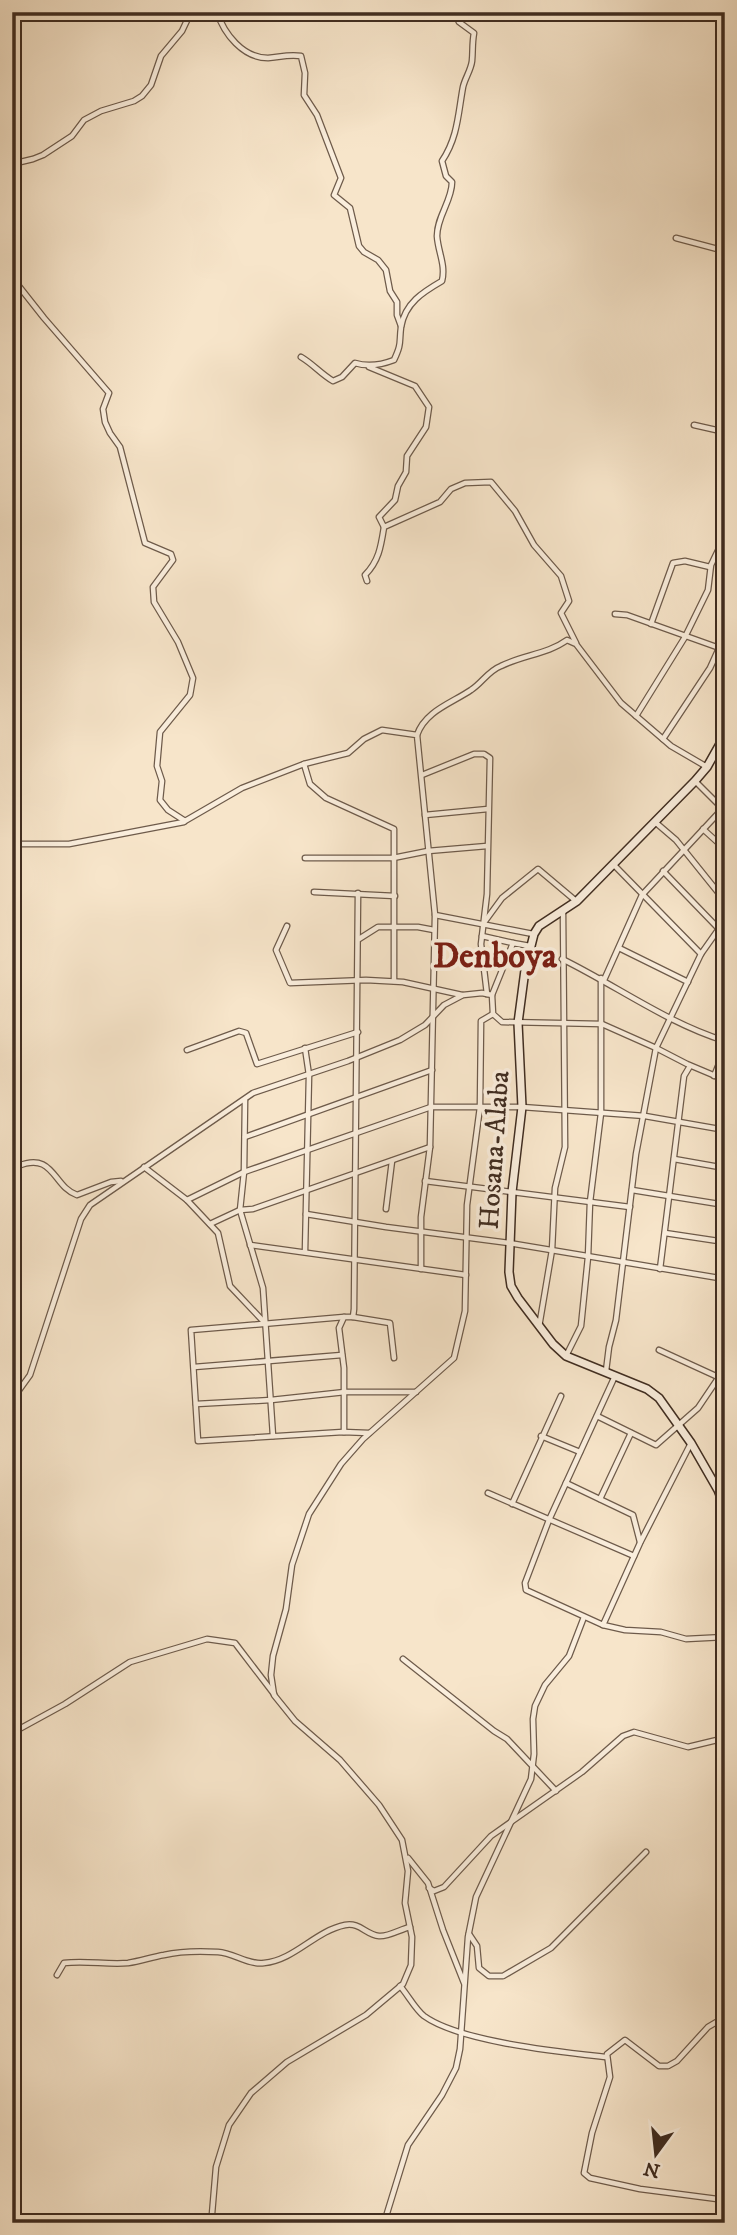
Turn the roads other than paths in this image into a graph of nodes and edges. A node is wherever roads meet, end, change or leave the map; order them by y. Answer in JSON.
{"nodes":[{"id":1,"x":191,"y":12,"type":"edge"},
{"id":2,"x":217,"y":12,"type":"edge"},
{"id":3,"x":454,"y":12,"type":"edge"},
{"id":4,"x":12,"y":164,"type":"edge"},
{"id":5,"x":676,"y":238,"type":"dead end"},
{"id":6,"x":725,"y":251,"type":"edge"},
{"id":7,"x":12,"y":272,"type":"edge"},
{"id":8,"x":401,"y":326,"type":"junction"},
{"id":9,"x":301,"y":357,"type":"dead end"},
{"id":10,"x":365,"y":366,"type":"junction"},
{"id":11,"x":694,"y":425,"type":"dead end"},
{"id":12,"x":725,"y":432,"type":"edge"},
{"id":13,"x":384,"y":527,"type":"junction"},
{"id":14,"x":725,"y":536,"type":"edge"},
{"id":15,"x":711,"y":567,"type":"junction"},
{"id":16,"x":367,"y":581,"type":"dead end"},
{"id":17,"x":615,"y":614,"type":"dead end"},
{"id":18,"x":650,"y":624,"type":"junction"},
{"id":19,"x":725,"y":635,"type":"edge"},
{"id":20,"x":685,"y":637,"type":"junction"},
{"id":21,"x":576,"y":644,"type":"junction"},
{"id":22,"x":722,"y":649,"type":"edge"},
{"id":23,"x":636,"y":716,"type":"junction"},
{"id":24,"x":417,"y":735,"type":"junction"},
{"id":25,"x":725,"y":735,"type":"edge"},
{"id":26,"x":663,"y":739,"type":"junction"},
{"id":27,"x":723,"y":751,"type":"edge"},
{"id":28,"x":304,"y":764,"type":"junction"},
{"id":29,"x":707,"y":766,"type":"junction"},
{"id":30,"x":422,"y":775,"type":"junction"},
{"id":31,"x":695,"y":781,"type":"junction"},
{"id":32,"x":724,"y":808,"type":"edge"},
{"id":33,"x":488,"y":809,"type":"junction"},
{"id":34,"x":425,"y":815,"type":"junction"},
{"id":35,"x":184,"y":821,"type":"junction"},
{"id":36,"x":655,"y":822,"type":"junction"},
{"id":37,"x":703,"y":830,"type":"junction"},
{"id":38,"x":12,"y":844,"type":"edge"},
{"id":39,"x":486,"y":846,"type":"junction"},
{"id":40,"x":725,"y":849,"type":"edge"},
{"id":41,"x":428,"y":851,"type":"junction"},
{"id":42,"x":684,"y":851,"type":"junction"},
{"id":43,"x":395,"y":857,"type":"junction"},
{"id":44,"x":305,"y":858,"type":"dead end"},
{"id":45,"x":614,"y":865,"type":"junction"},
{"id":46,"x":663,"y":871,"type":"junction"},
{"id":47,"x":314,"y":892,"type":"dead end"},
{"id":48,"x":358,"y":893,"type":"junction"},
{"id":49,"x":642,"y":895,"type":"junction"},
{"id":50,"x":395,"y":896,"type":"junction"},
{"id":51,"x":577,"y":901,"type":"junction"},
{"id":52,"x":725,"y":901,"type":"edge"},
{"id":53,"x":563,"y":910,"type":"junction"},
{"id":54,"x":435,"y":915,"type":"junction"},
{"id":55,"x":725,"y":920,"type":"edge"},
{"id":56,"x":483,"y":925,"type":"junction"},
{"id":57,"x":287,"y":926,"type":"dead end"},
{"id":58,"x":394,"y":926,"type":"junction"},
{"id":59,"x":718,"y":928,"type":"junction"},
{"id":60,"x":435,"y":930,"type":"junction"},
{"id":61,"x":534,"y":934,"type":"junction"},
{"id":62,"x":482,"y":936,"type":"junction"},
{"id":63,"x":358,"y":940,"type":"junction"},
{"id":64,"x":513,"y":943,"type":"junction"},
{"id":65,"x":530,"y":946,"type":"junction"},
{"id":66,"x":619,"y":948,"type":"junction"},
{"id":67,"x":701,"y":954,"type":"junction"},
{"id":68,"x":562,"y":959,"type":"junction"},
{"id":69,"x":602,"y":979,"type":"junction"},
{"id":70,"x":358,"y":980,"type":"junction"},
{"id":71,"x":394,"y":981,"type":"junction"},
{"id":72,"x":688,"y":982,"type":"junction"},
{"id":73,"x":433,"y":990,"type":"junction"},
{"id":74,"x":489,"y":994,"type":"junction"},
{"id":75,"x":463,"y":995,"type":"junction"},
{"id":76,"x":493,"y":1014,"type":"junction"},
{"id":77,"x":433,"y":1017,"type":"junction"},
{"id":78,"x":671,"y":1019,"type":"junction"},
{"id":79,"x":564,"y":1021,"type":"junction"},
{"id":80,"x":518,"y":1023,"type":"junction"},
{"id":81,"x":601,"y":1024,"type":"junction"},
{"id":82,"x":358,"y":1032,"type":"junction"},
{"id":83,"x":725,"y":1041,"type":"edge"},
{"id":84,"x":305,"y":1048,"type":"junction"},
{"id":85,"x":656,"y":1048,"type":"junction"},
{"id":86,"x":725,"y":1049,"type":"edge"},
{"id":87,"x":187,"y":1050,"type":"dead end"},
{"id":88,"x":357,"y":1058,"type":"junction"},
{"id":89,"x":690,"y":1066,"type":"junction"},
{"id":90,"x":432,"y":1070,"type":"junction"},
{"id":91,"x":309,"y":1074,"type":"junction"},
{"id":92,"x":714,"y":1076,"type":"junction"},
{"id":93,"x":725,"y":1080,"type":"edge"},
{"id":94,"x":357,"y":1097,"type":"junction"},
{"id":95,"x":245,"y":1099,"type":"junction"},
{"id":96,"x":431,"y":1107,"type":"junction"},
{"id":97,"x":480,"y":1107,"type":"junction"},
{"id":98,"x":522,"y":1107,"type":"junction"},
{"id":99,"x":565,"y":1110,"type":"junction"},
{"id":100,"x":601,"y":1113,"type":"junction"},
{"id":101,"x":308,"y":1115,"type":"junction"},
{"id":102,"x":645,"y":1116,"type":"junction"},
{"id":103,"x":679,"y":1122,"type":"junction"},
{"id":104,"x":725,"y":1130,"type":"edge"},
{"id":105,"x":356,"y":1132,"type":"junction"},
{"id":106,"x":245,"y":1137,"type":"junction"},
{"id":107,"x":430,"y":1147,"type":"junction"},
{"id":108,"x":307,"y":1150,"type":"junction"},
{"id":109,"x":674,"y":1159,"type":"junction"},
{"id":110,"x":392,"y":1161,"type":"junction"},
{"id":111,"x":18,"y":1166,"type":"dead end"},
{"id":112,"x":144,"y":1166,"type":"junction"},
{"id":113,"x":725,"y":1168,"type":"edge"},
{"id":114,"x":244,"y":1172,"type":"junction"},
{"id":115,"x":356,"y":1174,"type":"junction"},
{"id":116,"x":122,"y":1181,"type":"junction"},
{"id":117,"x":425,"y":1181,"type":"junction"},
{"id":118,"x":469,"y":1187,"type":"junction"},
{"id":119,"x":632,"y":1190,"type":"junction"},
{"id":120,"x":306,"y":1191,"type":"junction"},
{"id":121,"x":512,"y":1192,"type":"junction"},
{"id":122,"x":669,"y":1196,"type":"junction"},
{"id":123,"x":554,"y":1197,"type":"junction"},
{"id":124,"x":187,"y":1200,"type":"junction"},
{"id":125,"x":590,"y":1202,"type":"junction"},
{"id":126,"x":725,"y":1205,"type":"edge"},
{"id":127,"x":630,"y":1207,"type":"junction"},
{"id":128,"x":386,"y":1209,"type":"dead end"},
{"id":129,"x":240,"y":1210,"type":"junction"},
{"id":130,"x":306,"y":1214,"type":"junction"},
{"id":131,"x":354,"y":1222,"type":"junction"},
{"id":132,"x":210,"y":1224,"type":"junction"},
{"id":133,"x":420,"y":1232,"type":"junction"},
{"id":134,"x":665,"y":1233,"type":"junction"},
{"id":135,"x":466,"y":1237,"type":"junction"},
{"id":136,"x":509,"y":1242,"type":"junction"},
{"id":137,"x":725,"y":1242,"type":"edge"},
{"id":138,"x":250,"y":1245,"type":"junction"},
{"id":139,"x":552,"y":1250,"type":"junction"},
{"id":140,"x":305,"y":1252,"type":"junction"},
{"id":141,"x":588,"y":1257,"type":"junction"},
{"id":142,"x":354,"y":1259,"type":"junction"},
{"id":143,"x":624,"y":1263,"type":"junction"},
{"id":144,"x":421,"y":1269,"type":"junction"},
{"id":145,"x":660,"y":1269,"type":"junction"},
{"id":146,"x":466,"y":1275,"type":"junction"},
{"id":147,"x":725,"y":1279,"type":"edge"},
{"id":148,"x":344,"y":1317,"type":"junction"},
{"id":149,"x":353,"y":1317,"type":"junction"},
{"id":150,"x":265,"y":1324,"type":"junction"},
{"id":151,"x":539,"y":1327,"type":"junction"},
{"id":152,"x":659,"y":1350,"type":"dead end"},
{"id":153,"x":342,"y":1355,"type":"junction"},
{"id":154,"x":566,"y":1356,"type":"junction"},
{"id":155,"x":394,"y":1358,"type":"dead end"},
{"id":156,"x":268,"y":1360,"type":"junction"},
{"id":157,"x":194,"y":1367,"type":"junction"},
{"id":158,"x":725,"y":1367,"type":"edge"},
{"id":159,"x":606,"y":1371,"type":"junction"},
{"id":160,"x":615,"y":1375,"type":"junction"},
{"id":161,"x":718,"y":1377,"type":"junction"},
{"id":162,"x":416,"y":1391,"type":"junction"},
{"id":163,"x":345,"y":1392,"type":"junction"},
{"id":164,"x":561,"y":1396,"type":"dead end"},
{"id":165,"x":12,"y":1400,"type":"edge"},
{"id":166,"x":271,"y":1400,"type":"junction"},
{"id":167,"x":196,"y":1404,"type":"junction"},
{"id":168,"x":597,"y":1416,"type":"junction"},
{"id":169,"x":680,"y":1424,"type":"junction"},
{"id":170,"x":344,"y":1432,"type":"junction"},
{"id":171,"x":370,"y":1433,"type":"junction"},
{"id":172,"x":631,"y":1433,"type":"junction"},
{"id":173,"x":273,"y":1436,"type":"junction"},
{"id":174,"x":541,"y":1436,"type":"junction"},
{"id":175,"x":691,"y":1443,"type":"junction"},
{"id":176,"x":580,"y":1452,"type":"junction"},
{"id":177,"x":566,"y":1483,"type":"junction"},
{"id":178,"x":488,"y":1493,"type":"dead end"},
{"id":179,"x":600,"y":1499,"type":"junction"},
{"id":180,"x":512,"y":1504,"type":"junction"},
{"id":181,"x":725,"y":1508,"type":"edge"},
{"id":182,"x":549,"y":1520,"type":"junction"},
{"id":183,"x":640,"y":1543,"type":"junction"},
{"id":184,"x":634,"y":1556,"type":"junction"},
{"id":185,"x":584,"y":1617,"type":"junction"},
{"id":186,"x":603,"y":1625,"type":"junction"},
{"id":187,"x":725,"y":1637,"type":"edge"},
{"id":188,"x":403,"y":1659,"type":"dead end"},
{"id":189,"x":274,"y":1695,"type":"junction"},
{"id":190,"x":12,"y":1732,"type":"edge"},
{"id":191,"x":725,"y":1733,"type":"edge"},
{"id":192,"x":717,"y":1740,"type":"junction"},
{"id":193,"x":725,"y":1749,"type":"edge"},
{"id":194,"x":532,"y":1768,"type":"junction"},
{"id":195,"x":556,"y":1791,"type":"junction"},
{"id":196,"x":513,"y":1821,"type":"junction"},
{"id":197,"x":646,"y":1852,"type":"dead end"},
{"id":198,"x":407,"y":1857,"type":"junction"},
{"id":199,"x":429,"y":1888,"type":"junction"},
{"id":200,"x":410,"y":1927,"type":"junction"},
{"id":201,"x":469,"y":1934,"type":"junction"},
{"id":202,"x":57,"y":1975,"type":"dead end"},
{"id":203,"x":464,"y":1983,"type":"junction"},
{"id":204,"x":400,"y":1986,"type":"junction"},
{"id":205,"x":725,"y":2017,"type":"edge"},
{"id":206,"x":461,"y":2031,"type":"junction"},
{"id":207,"x":606,"y":2057,"type":"junction"},
{"id":208,"x":725,"y":2200,"type":"edge"},
{"id":209,"x":215,"y":2223,"type":"edge"},
{"id":210,"x":384,"y":2223,"type":"edge"}],
"edges":[{"from":1,"to":4,"type":"street"},
{"from":2,"to":8,"type":"street"},
{"from":3,"to":8,"type":"street"},
{"from":5,"to":6,"type":"street"},
{"from":7,"to":35,"type":"street"},
{"from":8,"to":10,"type":"street"},
{"from":9,"to":10,"type":"street"},
{"from":10,"to":13,"type":"street"},
{"from":11,"to":12,"type":"street"},
{"from":13,"to":16,"type":"street"},
{"from":13,"to":21,"type":"street"},
{"from":14,"to":15,"type":"street"},
{"from":15,"to":18,"type":"street"},
{"from":15,"to":20,"type":"street"},
{"from":17,"to":18,"type":"street"},
{"from":18,"to":20,"type":"street"},
{"from":19,"to":22,"type":"street"},
{"from":20,"to":22,"type":"street"},
{"from":20,"to":23,"type":"street"},
{"from":21,"to":23,"type":"street"},
{"from":21,"to":24,"type":"street"},
{"from":22,"to":26,"type":"street"},
{"from":23,"to":26,"type":"street"},
{"from":24,"to":28,"type":"street"},
{"from":24,"to":30,"type":"street"},
{"from":25,"to":27,"type":"main road"},
{"from":26,"to":29,"type":"street"},
{"from":27,"to":29,"type":"main road"},
{"from":28,"to":35,"type":"street"},
{"from":28,"to":43,"type":"street"},
{"from":29,"to":31,"type":"main road"},
{"from":30,"to":33,"type":"street"},
{"from":30,"to":34,"type":"street"},
{"from":31,"to":32,"type":"street"},
{"from":31,"to":36,"type":"main road"},
{"from":32,"to":37,"type":"street"},
{"from":33,"to":34,"type":"street"},
{"from":33,"to":39,"type":"street"},
{"from":34,"to":41,"type":"street"},
{"from":35,"to":38,"type":"street"},
{"from":36,"to":42,"type":"street"},
{"from":36,"to":45,"type":"main road"},
{"from":37,"to":40,"type":"street"},
{"from":37,"to":42,"type":"street"},
{"from":39,"to":41,"type":"street"},
{"from":39,"to":56,"type":"street"},
{"from":41,"to":43,"type":"street"},
{"from":41,"to":54,"type":"street"},
{"from":42,"to":46,"type":"street"},
{"from":42,"to":52,"type":"street"},
{"from":43,"to":44,"type":"street"},
{"from":43,"to":50,"type":"street"},
{"from":45,"to":49,"type":"street"},
{"from":45,"to":51,"type":"main road"},
{"from":46,"to":49,"type":"street"},
{"from":46,"to":59,"type":"street"},
{"from":47,"to":48,"type":"street"},
{"from":48,"to":50,"type":"street"},
{"from":48,"to":63,"type":"street"},
{"from":49,"to":66,"type":"street"},
{"from":49,"to":67,"type":"street"},
{"from":50,"to":58,"type":"street"},
{"from":51,"to":53,"type":"main road"},
{"from":51,"to":56,"type":"street"},
{"from":53,"to":61,"type":"main road"},
{"from":53,"to":68,"type":"street"},
{"from":54,"to":56,"type":"street"},
{"from":54,"to":60,"type":"street"},
{"from":55,"to":59,"type":"street"},
{"from":56,"to":61,"type":"street"},
{"from":56,"to":62,"type":"street"},
{"from":57,"to":70,"type":"street"},
{"from":58,"to":60,"type":"street"},
{"from":58,"to":63,"type":"street"},
{"from":58,"to":71,"type":"street"},
{"from":59,"to":67,"type":"street"},
{"from":60,"to":73,"type":"street"},
{"from":61,"to":65,"type":"main road","name":"Hosana-Alaba"},
{"from":62,"to":64,"type":"street"},
{"from":62,"to":74,"type":"street"},
{"from":63,"to":70,"type":"street"},
{"from":64,"to":65,"type":"street"},
{"from":64,"to":74,"type":"street"},
{"from":65,"to":80,"type":"main road","name":"Hosana-Alaba"},
{"from":66,"to":69,"type":"street"},
{"from":66,"to":72,"type":"street"},
{"from":67,"to":72,"type":"street"},
{"from":68,"to":69,"type":"street"},
{"from":68,"to":79,"type":"street"},
{"from":69,"to":78,"type":"street"},
{"from":69,"to":81,"type":"street"},
{"from":70,"to":71,"type":"street"},
{"from":70,"to":82,"type":"street"},
{"from":71,"to":73,"type":"street"},
{"from":72,"to":78,"type":"street"},
{"from":73,"to":75,"type":"street"},
{"from":73,"to":77,"type":"street"},
{"from":74,"to":75,"type":"street"},
{"from":74,"to":76,"type":"street"},
{"from":75,"to":77,"type":"street"},
{"from":76,"to":80,"type":"street"},
{"from":76,"to":97,"type":"street"},
{"from":77,"to":88,"type":"street"},
{"from":77,"to":90,"type":"street"},
{"from":78,"to":83,"type":"street"},
{"from":78,"to":85,"type":"street"},
{"from":79,"to":80,"type":"street"},
{"from":79,"to":81,"type":"street"},
{"from":79,"to":99,"type":"street"},
{"from":80,"to":98,"type":"main road","name":"Hosana-Alaba"},
{"from":81,"to":85,"type":"street"},
{"from":81,"to":100,"type":"street"},
{"from":82,"to":84,"type":"street"},
{"from":82,"to":88,"type":"street"},
{"from":84,"to":87,"type":"street"},
{"from":84,"to":91,"type":"street"},
{"from":85,"to":89,"type":"street"},
{"from":85,"to":102,"type":"street"},
{"from":86,"to":92,"type":"street"},
{"from":88,"to":91,"type":"street"},
{"from":88,"to":94,"type":"street"},
{"from":89,"to":92,"type":"street"},
{"from":89,"to":103,"type":"street"},
{"from":90,"to":94,"type":"street"},
{"from":90,"to":96,"type":"street"},
{"from":91,"to":95,"type":"street"},
{"from":91,"to":101,"type":"street"},
{"from":92,"to":93,"type":"street"},
{"from":94,"to":101,"type":"street"},
{"from":94,"to":105,"type":"street"},
{"from":95,"to":106,"type":"street"},
{"from":95,"to":112,"type":"street"},
{"from":96,"to":97,"type":"street"},
{"from":96,"to":105,"type":"street"},
{"from":96,"to":107,"type":"street"},
{"from":97,"to":98,"type":"street"},
{"from":97,"to":118,"type":"street"},
{"from":98,"to":99,"type":"street"},
{"from":98,"to":121,"type":"main road","name":"Hosana-Alaba"},
{"from":99,"to":100,"type":"street"},
{"from":99,"to":123,"type":"street"},
{"from":100,"to":102,"type":"street"},
{"from":100,"to":125,"type":"street"},
{"from":101,"to":106,"type":"street"},
{"from":101,"to":108,"type":"street"},
{"from":102,"to":103,"type":"street"},
{"from":102,"to":119,"type":"street"},
{"from":103,"to":104,"type":"street"},
{"from":103,"to":109,"type":"street"},
{"from":105,"to":108,"type":"street"},
{"from":105,"to":115,"type":"street"},
{"from":106,"to":114,"type":"street"},
{"from":107,"to":110,"type":"street"},
{"from":107,"to":117,"type":"street"},
{"from":108,"to":114,"type":"street"},
{"from":108,"to":120,"type":"street"},
{"from":109,"to":113,"type":"street"},
{"from":109,"to":122,"type":"street"},
{"from":110,"to":115,"type":"street"},
{"from":110,"to":128,"type":"street"},
{"from":111,"to":116,"type":"street"},
{"from":112,"to":116,"type":"street"},
{"from":112,"to":124,"type":"street"},
{"from":114,"to":124,"type":"street"},
{"from":114,"to":129,"type":"street"},
{"from":115,"to":120,"type":"street"},
{"from":115,"to":131,"type":"street"},
{"from":116,"to":165,"type":"street"},
{"from":117,"to":118,"type":"street"},
{"from":117,"to":133,"type":"street"},
{"from":118,"to":121,"type":"street"},
{"from":118,"to":135,"type":"street"},
{"from":119,"to":122,"type":"street"},
{"from":119,"to":127,"type":"street"},
{"from":120,"to":129,"type":"street"},
{"from":120,"to":130,"type":"street"},
{"from":121,"to":123,"type":"street"},
{"from":121,"to":136,"type":"main road","name":"Hosana-Alaba"},
{"from":122,"to":126,"type":"street"},
{"from":122,"to":134,"type":"street"},
{"from":123,"to":125,"type":"street"},
{"from":123,"to":139,"type":"street"},
{"from":124,"to":132,"type":"street"},
{"from":125,"to":127,"type":"street"},
{"from":125,"to":141,"type":"street"},
{"from":127,"to":143,"type":"street"},
{"from":129,"to":132,"type":"street"},
{"from":129,"to":138,"type":"street"},
{"from":130,"to":131,"type":"street"},
{"from":130,"to":140,"type":"street"},
{"from":131,"to":133,"type":"street"},
{"from":131,"to":142,"type":"street"},
{"from":132,"to":150,"type":"street"},
{"from":133,"to":135,"type":"street"},
{"from":133,"to":144,"type":"street"},
{"from":134,"to":137,"type":"street"},
{"from":134,"to":145,"type":"street"},
{"from":135,"to":136,"type":"street"},
{"from":135,"to":146,"type":"street"},
{"from":136,"to":139,"type":"street"},
{"from":136,"to":151,"type":"main road","name":"Hosana-Alaba"},
{"from":138,"to":140,"type":"street"},
{"from":138,"to":150,"type":"street"},
{"from":139,"to":141,"type":"street"},
{"from":139,"to":151,"type":"street"},
{"from":140,"to":142,"type":"street"},
{"from":141,"to":143,"type":"street"},
{"from":141,"to":154,"type":"street"},
{"from":142,"to":144,"type":"street"},
{"from":142,"to":149,"type":"street"},
{"from":143,"to":145,"type":"street"},
{"from":143,"to":159,"type":"street"},
{"from":144,"to":146,"type":"street"},
{"from":145,"to":147,"type":"street"},
{"from":146,"to":162,"type":"street"},
{"from":148,"to":149,"type":"street"},
{"from":148,"to":150,"type":"street"},
{"from":148,"to":153,"type":"street"},
{"from":149,"to":155,"type":"street"},
{"from":150,"to":156,"type":"street"},
{"from":150,"to":157,"type":"street"},
{"from":151,"to":154,"type":"main road","name":"Hosana-Alaba"},
{"from":152,"to":161,"type":"street"},
{"from":153,"to":156,"type":"street"},
{"from":153,"to":163,"type":"street"},
{"from":154,"to":159,"type":"main road","name":"Hosana-Alaba"},
{"from":156,"to":157,"type":"street"},
{"from":156,"to":166,"type":"street"},
{"from":157,"to":167,"type":"street"},
{"from":158,"to":161,"type":"street"},
{"from":159,"to":160,"type":"main road","name":"Hosana-Alaba"},
{"from":160,"to":168,"type":"street"},
{"from":160,"to":169,"type":"main road","name":"Hosana-Alaba"},
{"from":161,"to":169,"type":"street"},
{"from":162,"to":163,"type":"street"},
{"from":162,"to":171,"type":"street"},
{"from":163,"to":166,"type":"street"},
{"from":163,"to":170,"type":"street"},
{"from":164,"to":174,"type":"street"},
{"from":166,"to":167,"type":"street"},
{"from":166,"to":173,"type":"street"},
{"from":167,"to":173,"type":"street"},
{"from":168,"to":172,"type":"street"},
{"from":168,"to":176,"type":"street"},
{"from":169,"to":172,"type":"street"},
{"from":169,"to":175,"type":"main road","name":"Hosana-Alaba"},
{"from":170,"to":171,"type":"street"},
{"from":170,"to":173,"type":"street"},
{"from":171,"to":189,"type":"street"},
{"from":172,"to":179,"type":"street"},
{"from":174,"to":176,"type":"street"},
{"from":174,"to":180,"type":"street"},
{"from":175,"to":181,"type":"main road","name":"Hosana-Alaba"},
{"from":175,"to":183,"type":"street"},
{"from":176,"to":177,"type":"street"},
{"from":177,"to":179,"type":"street"},
{"from":177,"to":182,"type":"street"},
{"from":178,"to":180,"type":"street"},
{"from":179,"to":183,"type":"street"},
{"from":180,"to":182,"type":"street"},
{"from":182,"to":184,"type":"street"},
{"from":182,"to":185,"type":"street"},
{"from":183,"to":184,"type":"street"},
{"from":184,"to":186,"type":"street"},
{"from":185,"to":186,"type":"street"},
{"from":185,"to":194,"type":"street"},
{"from":186,"to":187,"type":"street"},
{"from":188,"to":194,"type":"street"},
{"from":189,"to":190,"type":"street"},
{"from":189,"to":198,"type":"street"},
{"from":191,"to":192,"type":"street"},
{"from":192,"to":193,"type":"street"},
{"from":192,"to":195,"type":"street"},
{"from":194,"to":195,"type":"street"},
{"from":194,"to":196,"type":"street"},
{"from":195,"to":196,"type":"street"},
{"from":196,"to":199,"type":"street"},
{"from":196,"to":201,"type":"street"},
{"from":197,"to":201,"type":"street"},
{"from":198,"to":199,"type":"street"},
{"from":198,"to":200,"type":"street"},
{"from":199,"to":203,"type":"street"},
{"from":200,"to":202,"type":"street"},
{"from":200,"to":204,"type":"street"},
{"from":201,"to":203,"type":"street"},
{"from":203,"to":206,"type":"street"},
{"from":204,"to":206,"type":"street"},
{"from":204,"to":209,"type":"street"},
{"from":205,"to":207,"type":"street"},
{"from":206,"to":207,"type":"street"},
{"from":206,"to":210,"type":"street"},
{"from":207,"to":208,"type":"street"}]}
